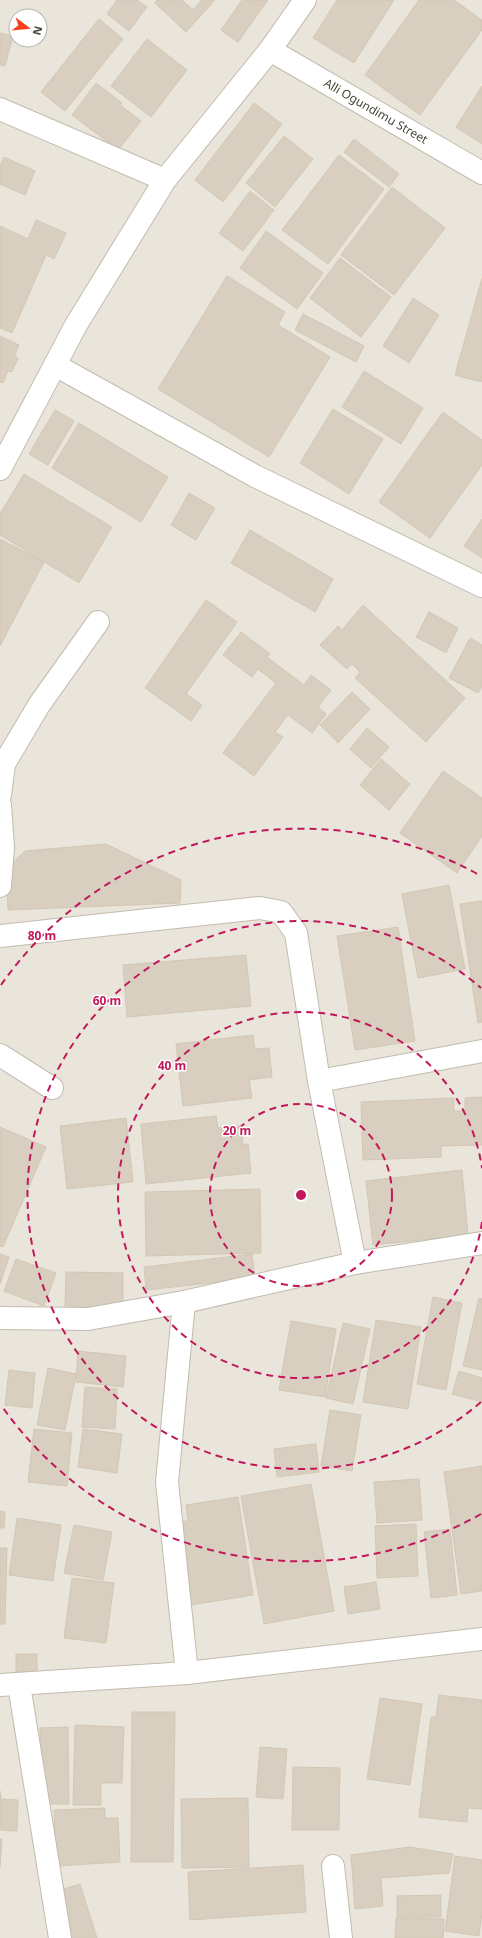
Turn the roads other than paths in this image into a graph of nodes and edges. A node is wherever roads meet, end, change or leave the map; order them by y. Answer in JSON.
{"nodes":[{"id":1,"x":305,"y":0,"type":"edge"},
{"id":2,"x":270,"y":50,"type":"junction"},
{"id":3,"x":0,"y":109,"type":"edge"},
{"id":4,"x":482,"y":173,"type":"edge"},
{"id":5,"x":165,"y":180,"type":"junction"},
{"id":6,"x":54,"y":365,"type":"junction"},
{"id":7,"x":0,"y":469,"type":"edge"},
{"id":8,"x":482,"y":586,"type":"edge"},
{"id":9,"x":98,"y":622,"type":"dead end"},
{"id":10,"x":0,"y":795,"type":"edge"},
{"id":11,"x":0,"y":805,"type":"edge"},
{"id":12,"x":0,"y":886,"type":"edge"},
{"id":13,"x":0,"y":936,"type":"edge"},
{"id":14,"x":482,"y":1051,"type":"edge"},
{"id":15,"x":0,"y":1055,"type":"edge"},
{"id":16,"x":319,"y":1081,"type":"junction"},
{"id":17,"x":52,"y":1088,"type":"dead end"},
{"id":18,"x":482,"y":1243,"type":"edge"},
{"id":19,"x":355,"y":1263,"type":"junction"},
{"id":20,"x":184,"y":1302,"type":"junction"},
{"id":21,"x":0,"y":1318,"type":"edge"},
{"id":22,"x":482,"y":1639,"type":"edge"},
{"id":23,"x":186,"y":1673,"type":"junction"},
{"id":24,"x":10,"y":1685,"type":"edge"},
{"id":25,"x":333,"y":1866,"type":"dead end"},
{"id":26,"x":60,"y":1938,"type":"edge"},
{"id":27,"x":341,"y":1938,"type":"edge"}],
"edges":[{"from":1,"to":2,"type":"street"},
{"from":2,"to":4,"type":"street","name":"Alli Ogundimu Street"},
{"from":2,"to":5,"type":"street"},
{"from":3,"to":5,"type":"street"},
{"from":5,"to":6,"type":"street"},
{"from":6,"to":7,"type":"street"},
{"from":6,"to":8,"type":"street"},
{"from":9,"to":10,"type":"street"},
{"from":11,"to":12,"type":"street"},
{"from":13,"to":16,"type":"street"},
{"from":14,"to":16,"type":"street"},
{"from":15,"to":17,"type":"street"},
{"from":16,"to":19,"type":"street"},
{"from":18,"to":19,"type":"street"},
{"from":19,"to":20,"type":"street"},
{"from":20,"to":21,"type":"street"},
{"from":20,"to":23,"type":"street"},
{"from":22,"to":23,"type":"street"},
{"from":23,"to":24,"type":"street"},
{"from":24,"to":26,"type":"street"},
{"from":25,"to":27,"type":"street"}]}
